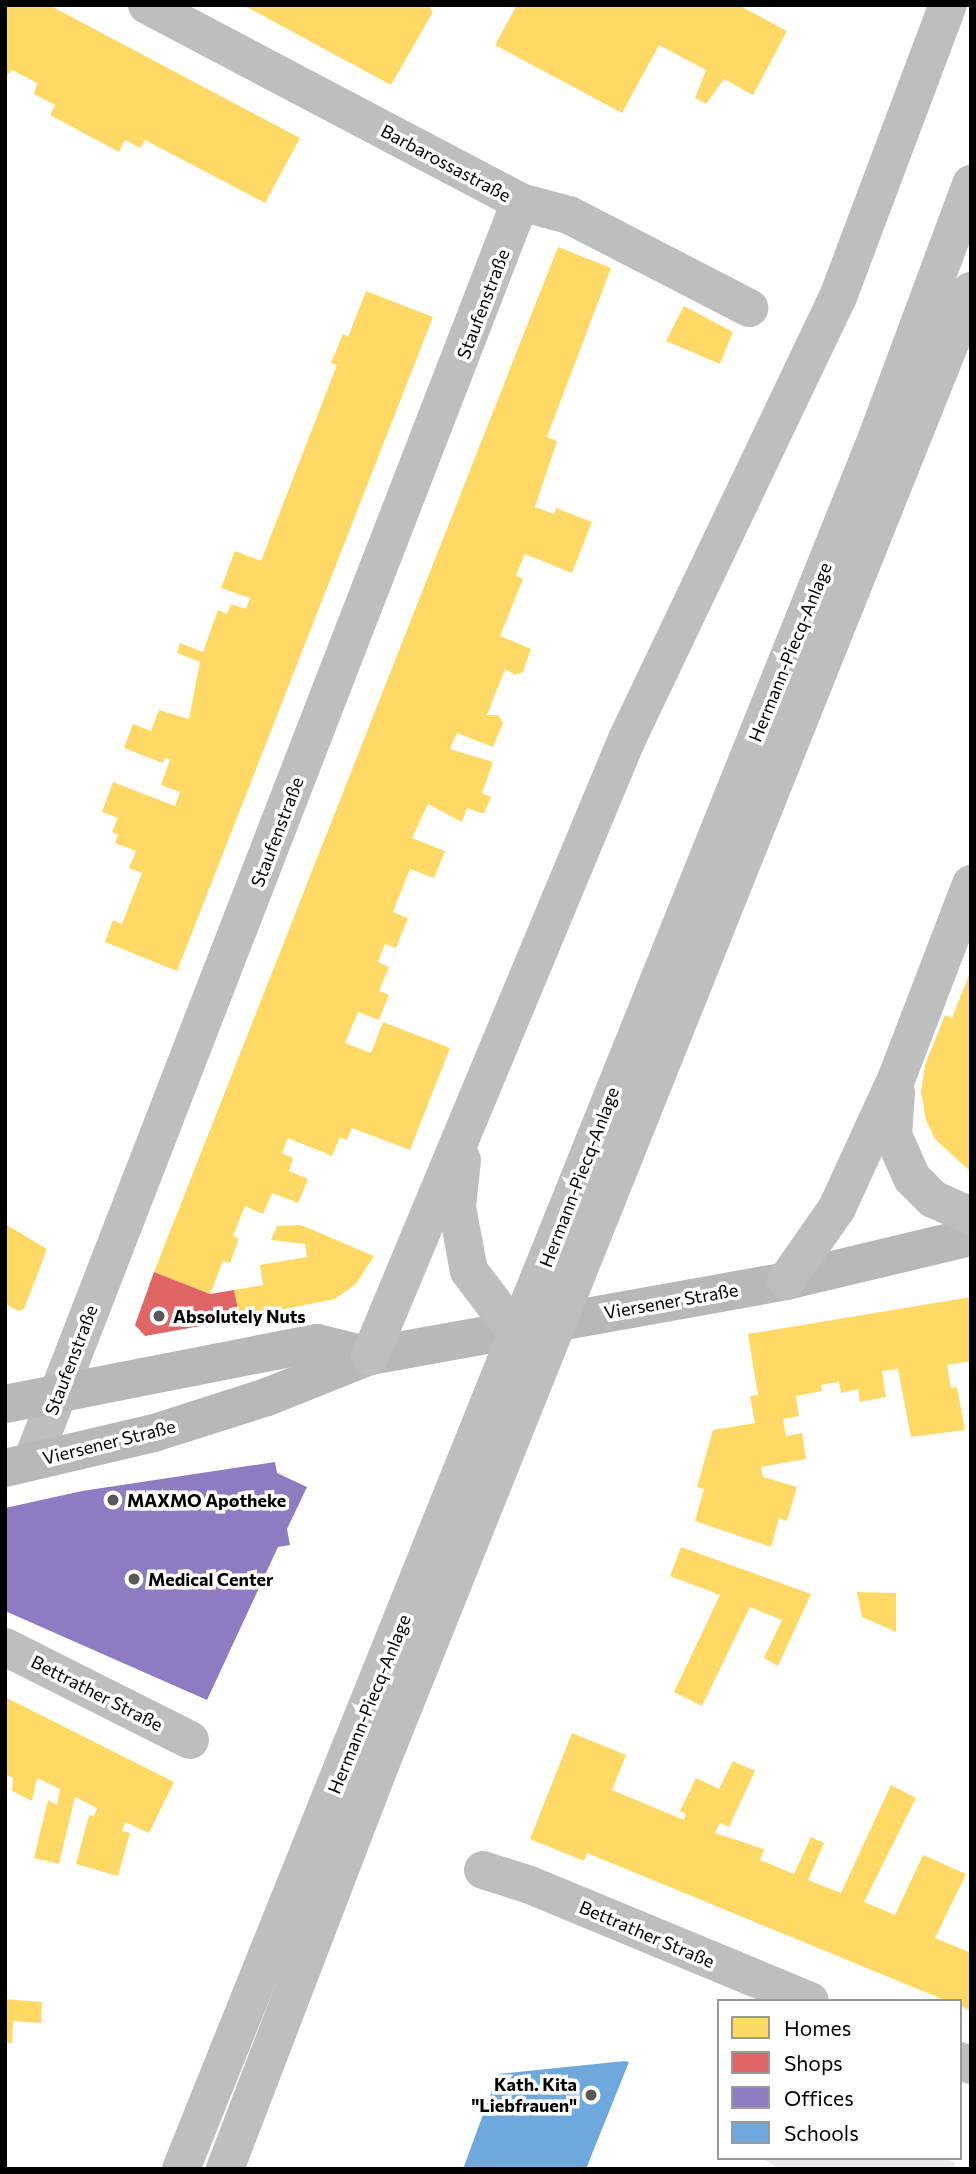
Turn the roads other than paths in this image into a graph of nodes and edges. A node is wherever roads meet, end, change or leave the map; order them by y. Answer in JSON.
{"nodes":[{"id":1,"x":148,"y":5,"type":"edge"},
{"id":2,"x":948,"y":5,"type":"edge"},
{"id":3,"x":971,"y":184,"type":"edge"},
{"id":4,"x":520,"y":202,"type":"junction"},
{"id":5,"x":971,"y":291,"type":"edge"},
{"id":6,"x":749,"y":308,"type":"dead end"},
{"id":7,"x":971,"y":884,"type":"edge"},
{"id":8,"x":897,"y":1077,"type":"junction"},
{"id":9,"x":466,"y":1123,"type":"junction"},
{"id":10,"x":971,"y":1216,"type":"edge"},
{"id":11,"x":971,"y":1237,"type":"edge"},
{"id":12,"x":786,"y":1281,"type":"junction"},
{"id":13,"x":513,"y":1329,"type":"junction"},
{"id":14,"x":370,"y":1356,"type":"junction"},
{"id":15,"x":58,"y":1391,"type":"junction"},
{"id":16,"x":5,"y":1404,"type":"edge"},
{"id":17,"x":19,"y":1465,"type":"edge"},
{"id":18,"x":5,"y":1647,"type":"edge"},
{"id":19,"x":190,"y":1740,"type":"dead end"},
{"id":20,"x":483,"y":1871,"type":"dead end"},
{"id":21,"x":805,"y":1999,"type":"edge"},
{"id":22,"x":181,"y":2169,"type":"edge"},
{"id":23,"x":225,"y":2169,"type":"edge"}],
"edges":[{"from":1,"to":4,"type":"main road","name":"Barbarossastraße"},
{"from":2,"to":9,"type":"main road"},
{"from":3,"to":22,"type":"main road","name":"Hermann-Piecq-Anlage"},
{"from":4,"to":6,"type":"main road","name":"Barbarossastraße"},
{"from":4,"to":15,"type":"main road","name":"Staufenstraße"},
{"from":5,"to":23,"type":"main road","name":"Hermann-Piecq-Anlage"},
{"from":7,"to":8,"type":"main road"},
{"from":8,"to":10,"type":"main road"},
{"from":8,"to":12,"type":"main road"},
{"from":9,"to":13,"type":"main road"},
{"from":9,"to":14,"type":"main road"},
{"from":11,"to":12,"type":"main road","name":"Viersener Straße"},
{"from":12,"to":13,"type":"main road","name":"Viersener Straße"},
{"from":13,"to":14,"type":"main road","name":"Viersener Straße"},
{"from":14,"to":15,"type":"main road","name":"Viersener Straße"},
{"from":14,"to":17,"type":"main road","name":"Viersener Straße"},
{"from":15,"to":16,"type":"main road","name":"Viersener Straße"},
{"from":15,"to":17,"type":"main road","name":"Staufenstraße"},
{"from":18,"to":19,"type":"main road","name":"Bettrather Straße"},
{"from":20,"to":21,"type":"main road","name":"Bettrather Straße"}]}
